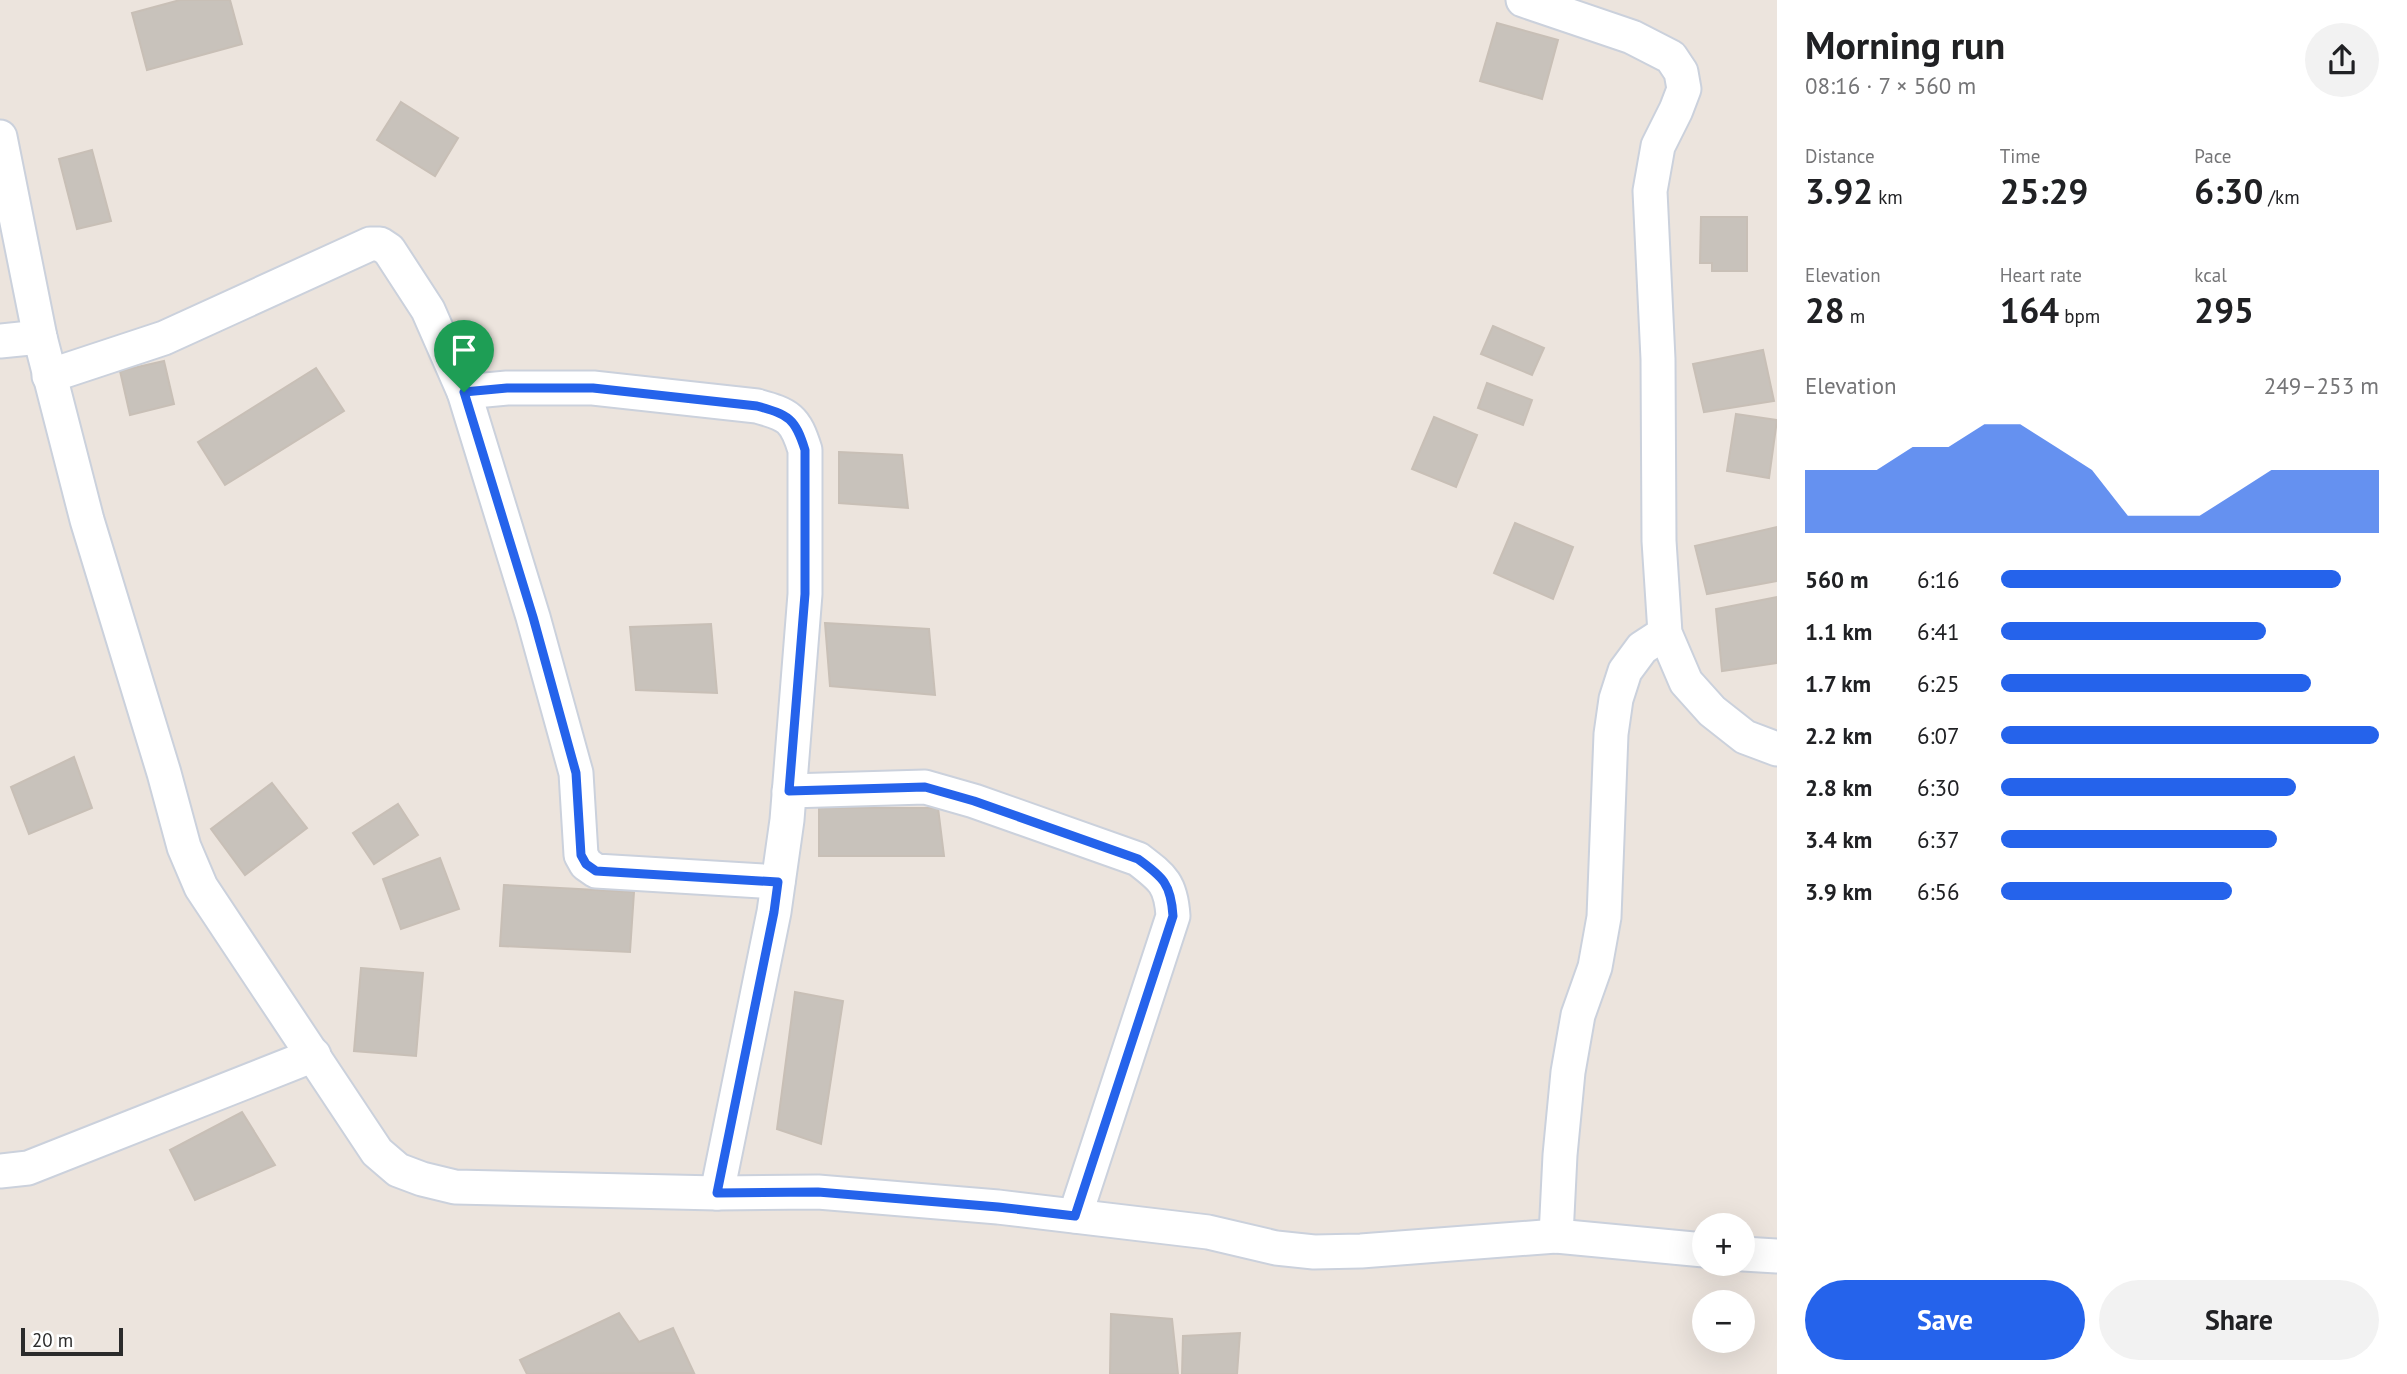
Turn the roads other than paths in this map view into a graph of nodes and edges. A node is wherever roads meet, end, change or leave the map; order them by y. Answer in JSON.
{"nodes":[{"id":1,"x":1523,"y":0,"type":"edge"},
{"id":2,"x":0,"y":137,"type":"edge"},
{"id":3,"x":40,"y":337,"type":"junction"},
{"id":4,"x":0,"y":341,"type":"edge"},
{"id":5,"x":50,"y":376,"type":"junction"},
{"id":6,"x":464,"y":392,"type":"junction"},
{"id":7,"x":1665,"y":633,"type":"junction"},
{"id":8,"x":1777,"y":750,"type":"edge"},
{"id":9,"x":789,"y":791,"type":"junction"},
{"id":10,"x":778,"y":882,"type":"junction"},
{"id":11,"x":314,"y":1055,"type":"junction"},
{"id":12,"x":0,"y":1171,"type":"edge"},
{"id":13,"x":717,"y":1193,"type":"junction"},
{"id":14,"x":1075,"y":1216,"type":"junction"},
{"id":15,"x":1556,"y":1236,"type":"junction"},
{"id":16,"x":1692,"y":1249,"type":"edge"},
{"id":17,"x":1755,"y":1255,"type":"edge"},
{"id":18,"x":1777,"y":1256,"type":"edge"}],
"edges":[{"from":1,"to":7,"type":"street"},
{"from":2,"to":3,"type":"street"},
{"from":3,"to":4,"type":"street"},
{"from":3,"to":5,"type":"street"},
{"from":5,"to":6,"type":"street"},
{"from":5,"to":11,"type":"street"},
{"from":6,"to":9,"type":"street"},
{"from":6,"to":10,"type":"street"},
{"from":7,"to":8,"type":"street"},
{"from":7,"to":15,"type":"street"},
{"from":9,"to":10,"type":"street"},
{"from":9,"to":14,"type":"street"},
{"from":10,"to":13,"type":"street"},
{"from":11,"to":12,"type":"street"},
{"from":11,"to":13,"type":"street"},
{"from":13,"to":14,"type":"street"},
{"from":14,"to":15,"type":"street"},
{"from":15,"to":16,"type":"street"},
{"from":17,"to":18,"type":"street"}]}
